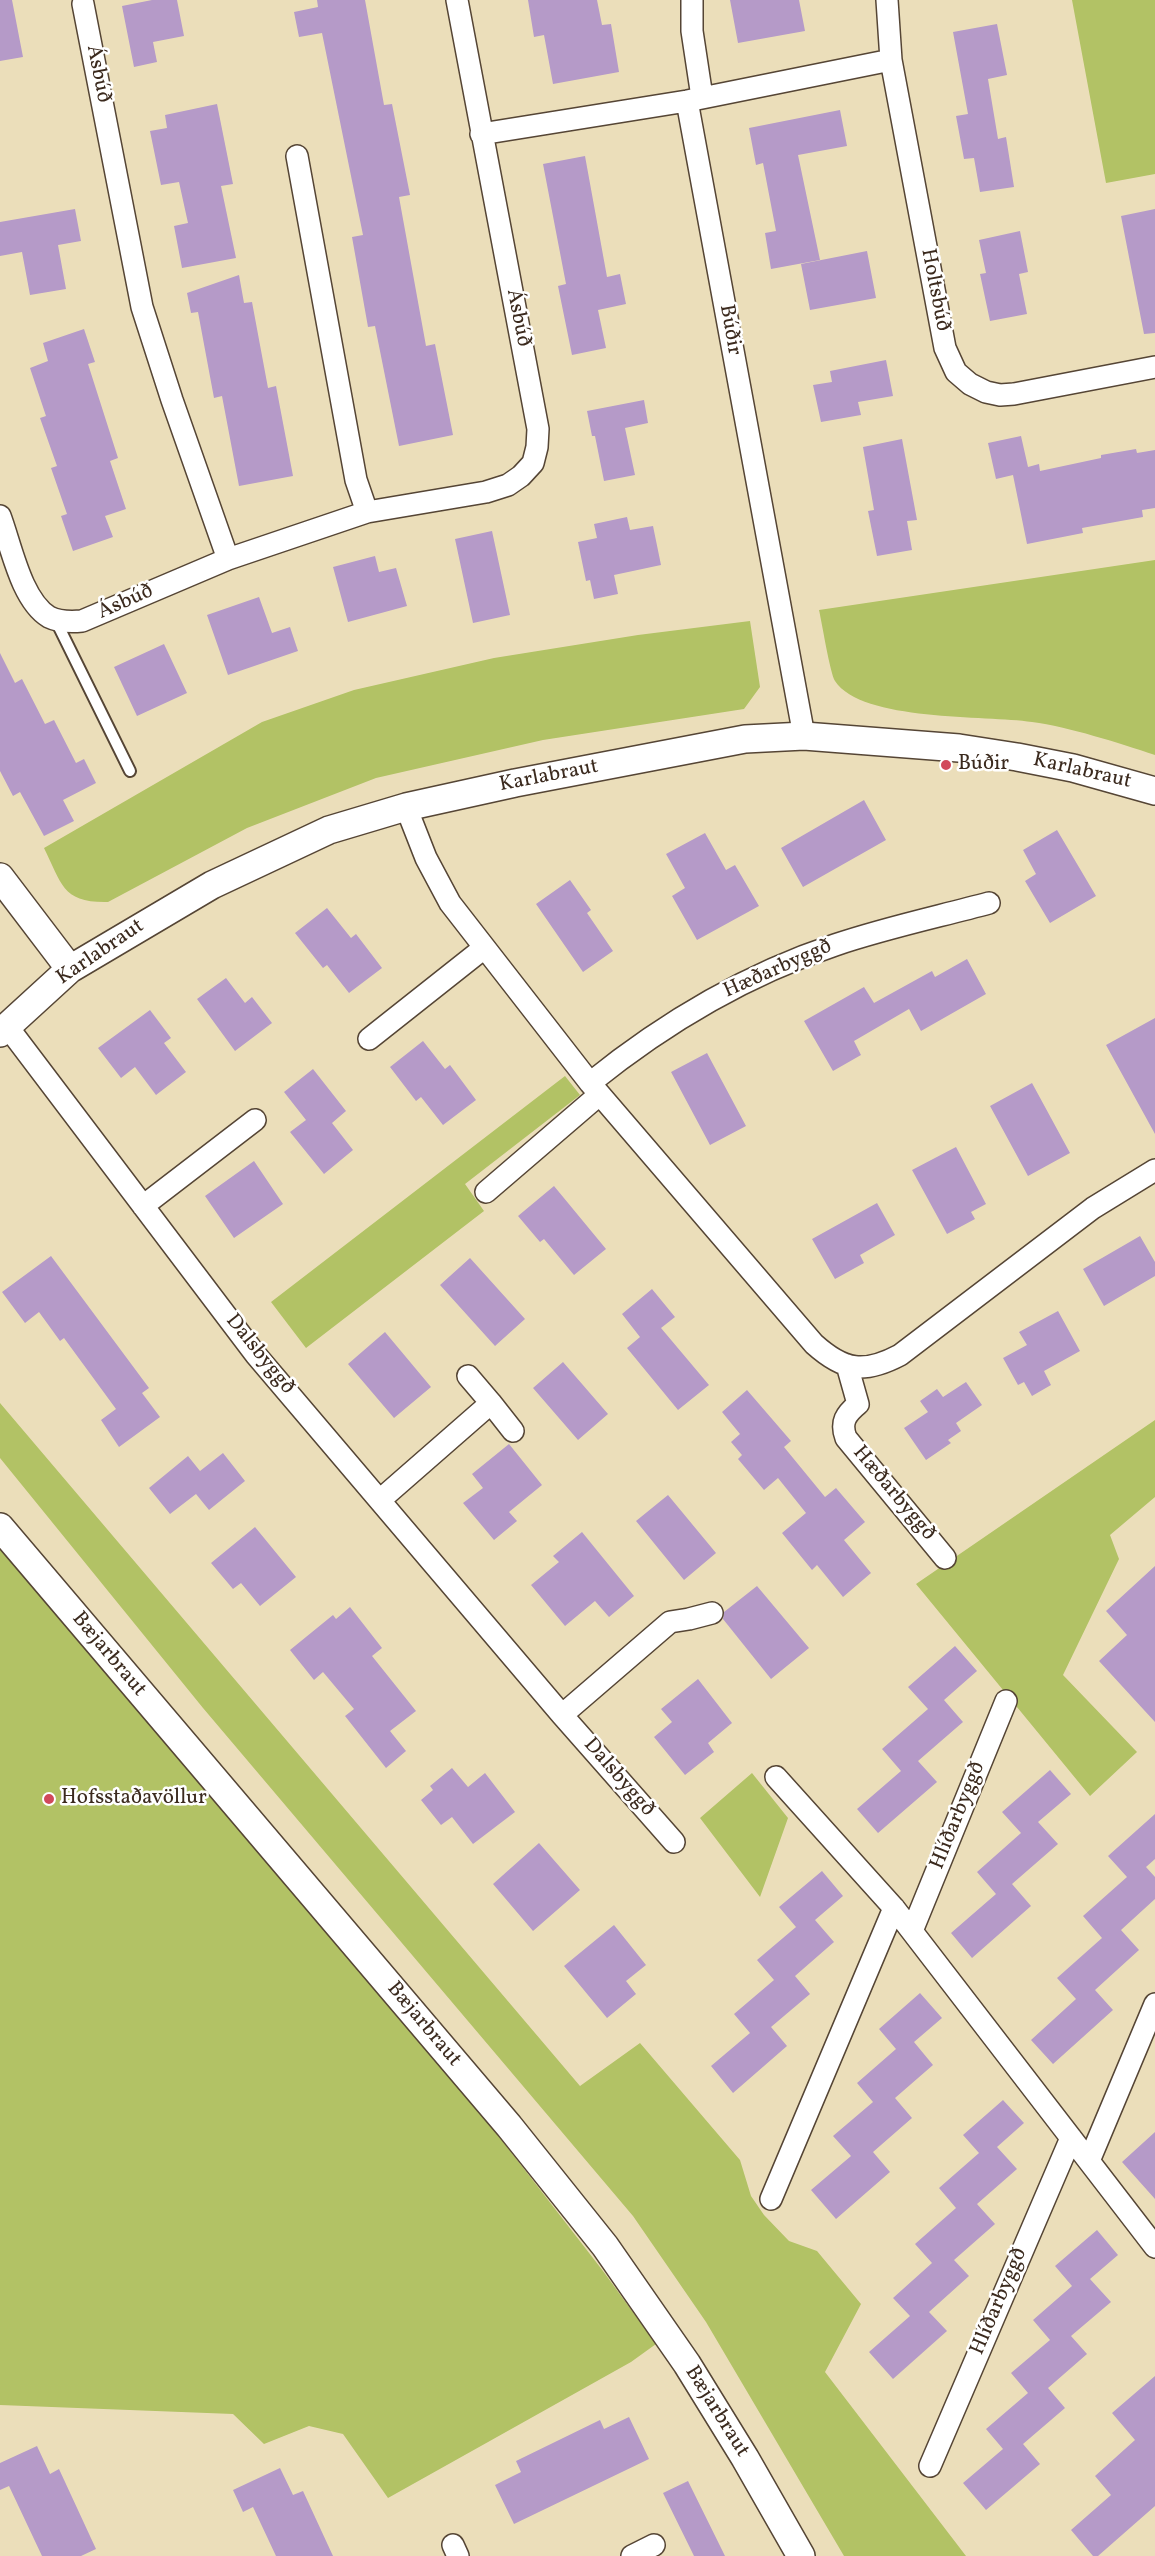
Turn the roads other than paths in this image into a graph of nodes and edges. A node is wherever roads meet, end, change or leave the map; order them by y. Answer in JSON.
{"nodes":[{"id":1,"x":457,"y":0,"type":"edge"},
{"id":2,"x":692,"y":0,"type":"edge"},
{"id":3,"x":887,"y":0,"type":"edge"},
{"id":4,"x":83,"y":4,"type":"dead end"},
{"id":5,"x":891,"y":60,"type":"junction"},
{"id":6,"x":695,"y":99,"type":"junction"},
{"id":7,"x":481,"y":134,"type":"junction"},
{"id":8,"x":297,"y":156,"type":"dead end"},
{"id":9,"x":1155,"y":367,"type":"edge"},
{"id":10,"x":367,"y":512,"type":"junction"},
{"id":11,"x":0,"y":516,"type":"edge"},
{"id":12,"x":228,"y":559,"type":"junction"},
{"id":13,"x":55,"y":619,"type":"junction"},
{"id":14,"x":804,"y":736,"type":"junction"},
{"id":15,"x":130,"y":771,"type":"dead end"},
{"id":16,"x":1155,"y":791,"type":"edge"},
{"id":17,"x":406,"y":807,"type":"junction"},
{"id":18,"x":0,"y":877,"type":"edge"},
{"id":19,"x":989,"y":903,"type":"dead end"},
{"id":20,"x":484,"y":948,"type":"junction"},
{"id":21,"x":70,"y":969,"type":"junction"},
{"id":22,"x":3,"y":1029,"type":"edge"},
{"id":23,"x":369,"y":1039,"type":"dead end"},
{"id":24,"x":595,"y":1089,"type":"junction"},
{"id":25,"x":255,"y":1120,"type":"dead end"},
{"id":26,"x":1155,"y":1170,"type":"edge"},
{"id":27,"x":486,"y":1192,"type":"dead end"},
{"id":28,"x":143,"y":1206,"type":"junction"},
{"id":29,"x":847,"y":1365,"type":"junction"},
{"id":30,"x":468,"y":1376,"type":"dead end"},
{"id":31,"x":491,"y":1403,"type":"junction"},
{"id":32,"x":513,"y":1431,"type":"dead end"},
{"id":33,"x":380,"y":1500,"type":"junction"},
{"id":34,"x":0,"y":1527,"type":"edge"},
{"id":35,"x":945,"y":1557,"type":"dead end"},
{"id":36,"x":712,"y":1613,"type":"dead end"},
{"id":37,"x":1006,"y":1701,"type":"dead end"},
{"id":38,"x":562,"y":1714,"type":"junction"},
{"id":39,"x":776,"y":1777,"type":"dead end"},
{"id":40,"x":674,"y":1842,"type":"dead end"},
{"id":41,"x":894,"y":1908,"type":"junction"},
{"id":42,"x":912,"y":1931,"type":"junction"},
{"id":43,"x":1155,"y":2004,"type":"edge"},
{"id":44,"x":1071,"y":2138,"type":"junction"},
{"id":45,"x":1089,"y":2161,"type":"junction"},
{"id":46,"x":771,"y":2199,"type":"dead end"},
{"id":47,"x":1155,"y":2247,"type":"edge"},
{"id":48,"x":930,"y":2466,"type":"dead end"},
{"id":49,"x":654,"y":2545,"type":"dead end"},
{"id":50,"x":632,"y":2556,"type":"edge"},
{"id":51,"x":801,"y":2556,"type":"edge"}],
"edges":[{"from":1,"to":7,"type":"street","name":"Ásbúð"},
{"from":2,"to":6,"type":"street"},
{"from":3,"to":5,"type":"street","name":"Holtsbúð"},
{"from":4,"to":12,"type":"street","name":"Ásbúð"},
{"from":5,"to":6,"type":"street"},
{"from":5,"to":9,"type":"street","name":"Holtsbúð"},
{"from":6,"to":7,"type":"street"},
{"from":6,"to":14,"type":"street","name":"Búðir"},
{"from":7,"to":10,"type":"street","name":"Ásbúð"},
{"from":8,"to":10,"type":"street"},
{"from":10,"to":12,"type":"street","name":"Ásbúð"},
{"from":11,"to":13,"type":"street"},
{"from":12,"to":13,"type":"street","name":"Ásbúð"},
{"from":13,"to":15,"type":"lane"},
{"from":14,"to":16,"type":"street","name":"Karlabraut"},
{"from":14,"to":17,"type":"street","name":"Karlabraut"},
{"from":17,"to":20,"type":"street"},
{"from":17,"to":21,"type":"street","name":"Karlabraut"},
{"from":18,"to":21,"type":"street"},
{"from":19,"to":24,"type":"street","name":"Hæðarbyggð"},
{"from":20,"to":23,"type":"street"},
{"from":20,"to":24,"type":"street"},
{"from":21,"to":22,"type":"street","name":"Karlabraut"},
{"from":22,"to":28,"type":"street","name":"Dalsbyggð"},
{"from":24,"to":27,"type":"street","name":"Hæðarbyggð"},
{"from":24,"to":29,"type":"street"},
{"from":25,"to":28,"type":"street"},
{"from":26,"to":29,"type":"street"},
{"from":28,"to":33,"type":"street","name":"Dalsbyggð"},
{"from":29,"to":35,"type":"street","name":"Hæðarbyggð"},
{"from":30,"to":31,"type":"street"},
{"from":31,"to":32,"type":"street"},
{"from":31,"to":33,"type":"street"},
{"from":33,"to":38,"type":"street","name":"Dalsbyggð"},
{"from":34,"to":51,"type":"street","name":"Bæjarbraut"},
{"from":36,"to":38,"type":"street"},
{"from":37,"to":42,"type":"street","name":"Hlíðarbyggð"},
{"from":38,"to":40,"type":"street","name":"Dalsbyggð"},
{"from":39,"to":41,"type":"street"},
{"from":41,"to":42,"type":"street"},
{"from":41,"to":46,"type":"street"},
{"from":42,"to":44,"type":"street"},
{"from":43,"to":45,"type":"street"},
{"from":44,"to":45,"type":"street"},
{"from":44,"to":48,"type":"street","name":"Hlíðarbyggð"},
{"from":45,"to":47,"type":"street"},
{"from":49,"to":50,"type":"street"}]}
